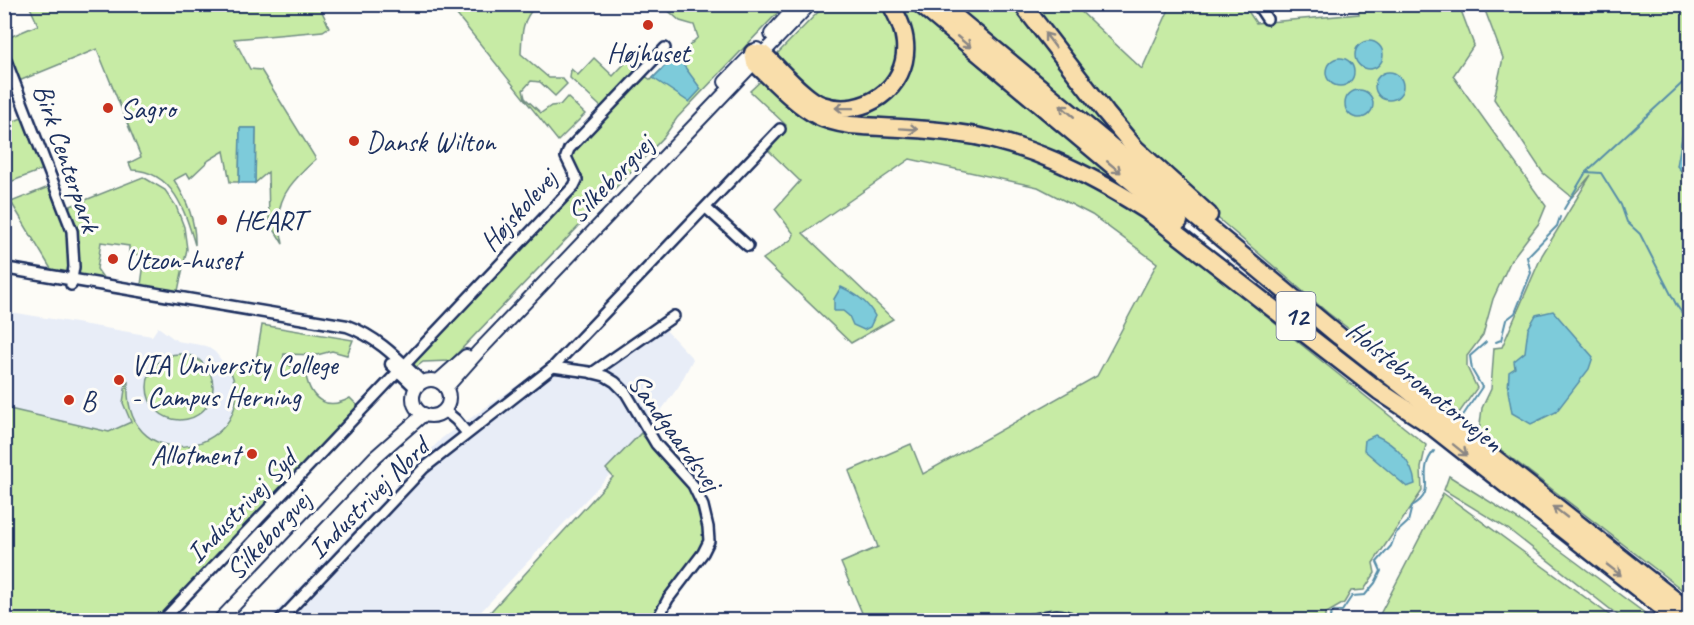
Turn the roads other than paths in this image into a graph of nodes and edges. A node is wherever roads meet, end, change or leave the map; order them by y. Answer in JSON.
{"nodes":[{"id":1,"x":798,"y":4,"type":"edge"},
{"id":2,"x":810,"y":4,"type":"edge"},
{"id":3,"x":891,"y":4,"type":"edge"},
{"id":4,"x":920,"y":4,"type":"edge"},
{"id":5,"x":940,"y":4,"type":"edge"},
{"id":6,"x":1022,"y":4,"type":"edge"},
{"id":7,"x":1257,"y":4,"type":"edge"},
{"id":8,"x":1267,"y":19,"type":"dead end"},
{"id":9,"x":664,"y":48,"type":"dead end"},
{"id":10,"x":4,"y":54,"type":"edge"},
{"id":11,"x":757,"y":57,"type":"junction"},
{"id":12,"x":780,"y":129,"type":"dead end"},
{"id":13,"x":706,"y":208,"type":"junction"},
{"id":14,"x":748,"y":246,"type":"dead end"},
{"id":15,"x":4,"y":268,"type":"edge"},
{"id":16,"x":4,"y":274,"type":"edge"},
{"id":17,"x":71,"y":282,"type":"junction"},
{"id":18,"x":674,"y":316,"type":"dead end"},
{"id":19,"x":1339,"y":336,"type":"junction"},
{"id":20,"x":553,"y":367,"type":"junction"},
{"id":21,"x":402,"y":368,"type":"junction"},
{"id":22,"x":592,"y":373,"type":"junction"},
{"id":23,"x":419,"y":385,"type":"junction"},
{"id":24,"x":442,"y":385,"type":"junction"},
{"id":25,"x":419,"y":410,"type":"junction"},
{"id":26,"x":444,"y":410,"type":"junction"},
{"id":27,"x":1429,"y":424,"type":"junction"},
{"id":28,"x":467,"y":433,"type":"junction"},
{"id":29,"x":1689,"y":612,"type":"edge"},
{"id":30,"x":163,"y":621,"type":"edge"},
{"id":31,"x":220,"y":621,"type":"edge"},
{"id":32,"x":280,"y":621,"type":"edge"},
{"id":33,"x":657,"y":621,"type":"edge"},
{"id":34,"x":1029,"y":621,"type":"edge"},
{"id":35,"x":1072,"y":621,"type":"edge"},
{"id":36,"x":1678,"y":621,"type":"edge"}],
"edges":[{"from":1,"to":11,"type":"main road","name":"Silkeborgvej"},
{"from":2,"to":11,"type":"main road","name":"Silkeborgvej"},
{"from":3,"to":11,"type":"highway","one_way":true},
{"from":4,"to":27,"type":"highway","name":"Holstebromotorvejen","number":"12","one_way":true},
{"from":19,"to":5,"type":"highway","name":"Holstebromotorvejen","number":"12","one_way":true},
{"from":19,"to":6,"type":"highway","one_way":true},
{"from":7,"to":8,"type":"street"},
{"from":9,"to":21,"type":"street","name":"Højskolevej"},
{"from":10,"to":17,"type":"street","name":"Birk Centerpark"},
{"from":11,"to":24,"type":"main road","name":"Silkeborgvej"},
{"from":11,"to":27,"type":"highway","one_way":true},
{"from":12,"to":13,"type":"street"},
{"from":13,"to":14,"type":"street"},
{"from":13,"to":20,"type":"street"},
{"from":15,"to":17,"type":"street"},
{"from":16,"to":17,"type":"street"},
{"from":17,"to":21,"type":"street"},
{"from":18,"to":22,"type":"street","name":"Sandgaardsvej"},
{"from":29,"to":19,"type":"highway","name":"Holstebromotorvejen","number":"12","one_way":true},
{"from":20,"to":22,"type":"street","name":"Sandgaardsvej"},
{"from":20,"to":28,"type":"street"},
{"from":21,"to":23,"type":"street"},
{"from":21,"to":30,"type":"street","name":"Industrivej Syd"},
{"from":22,"to":33,"type":"street","name":"Sandgaardsvej"},
{"from":23,"to":24,"type":"main road"},
{"from":23,"to":25,"type":"main road"},
{"from":24,"to":26,"type":"main road"},
{"from":25,"to":26,"type":"main road"},
{"from":25,"to":31,"type":"main road","name":"Silkeborgvej"},
{"from":26,"to":28,"type":"street","name":"Industrivej Nord"},
{"from":27,"to":36,"type":"highway","name":"Holstebromotorvejen","number":"12","one_way":true},
{"from":28,"to":32,"type":"street","name":"Industrivej Nord"},
{"from":34,"to":35,"type":"street"}]}
